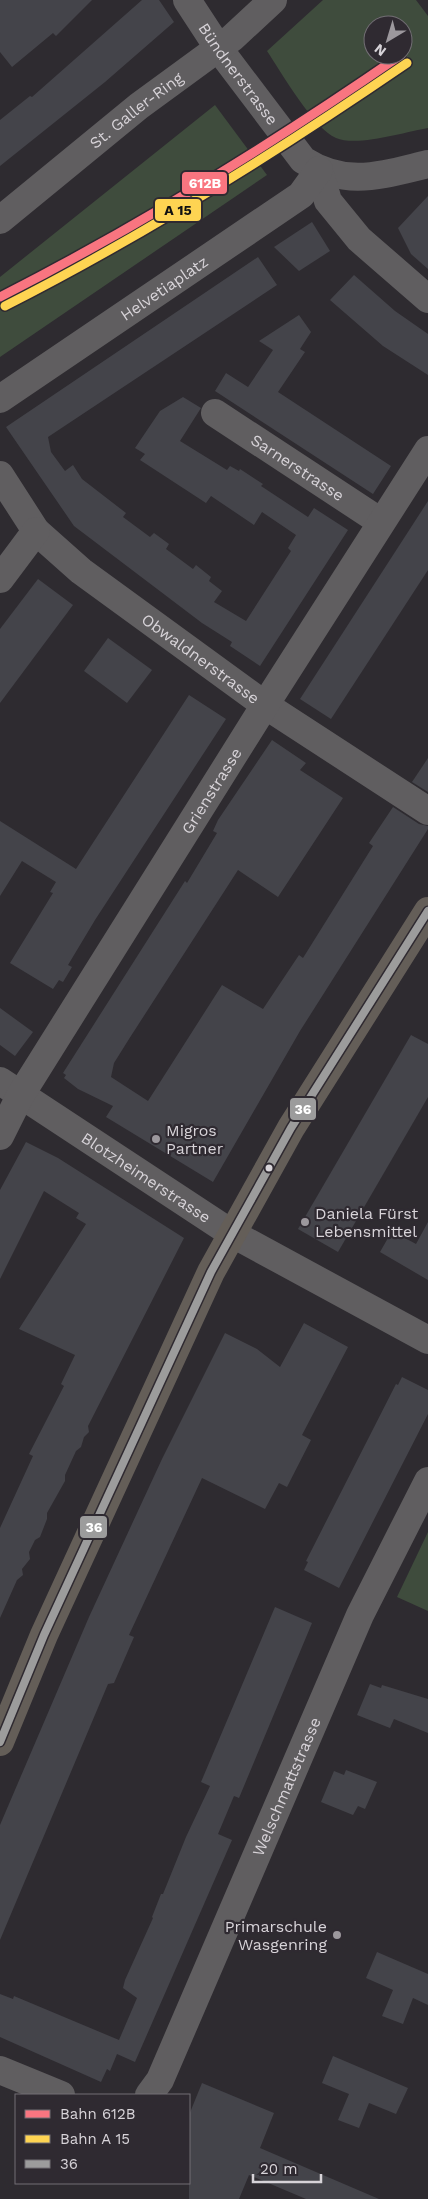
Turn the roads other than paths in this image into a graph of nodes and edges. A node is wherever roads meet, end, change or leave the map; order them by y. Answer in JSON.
{"nodes":[{"id":1,"x":187,"y":0,"type":"edge"},
{"id":2,"x":273,"y":0,"type":"edge"},
{"id":3,"x":219,"y":49,"type":"junction"},
{"id":4,"x":428,"y":164,"type":"edge"},
{"id":5,"x":319,"y":170,"type":"junction"},
{"id":6,"x":0,"y":220,"type":"edge"},
{"id":7,"x":428,"y":299,"type":"edge"},
{"id":8,"x":0,"y":399,"type":"edge"},
{"id":9,"x":215,"y":413,"type":"dead end"},
{"id":10,"x":428,"y":450,"type":"edge"},
{"id":11,"x":0,"y":475,"type":"edge"},
{"id":12,"x":381,"y":522,"type":"junction"},
{"id":13,"x":36,"y":531,"type":"junction"},
{"id":14,"x":0,"y":579,"type":"edge"},
{"id":15,"x":265,"y":705,"type":"junction"},
{"id":16,"x":428,"y":812,"type":"edge"},
{"id":17,"x":428,"y":910,"type":"edge"},
{"id":18,"x":10,"y":1089,"type":"edge"},
{"id":19,"x":0,"y":1136,"type":"edge"},
{"id":20,"x":232,"y":1233,"type":"junction"},
{"id":21,"x":428,"y":1340,"type":"edge"},
{"id":22,"x":428,"y":1481,"type":"edge"},
{"id":23,"x":0,"y":1742,"type":"edge"},
{"id":24,"x":0,"y":2070,"type":"edge"},
{"id":25,"x":59,"y":2094,"type":"edge"},
{"id":26,"x":150,"y":2094,"type":"edge"}],
"edges":[{"from":1,"to":3,"type":"street","name":"Bündnerstrasse"},
{"from":2,"to":3,"type":"street","name":"St. Galler-Ring"},
{"from":3,"to":5,"type":"street","name":"Bündnerstrasse"},
{"from":3,"to":6,"type":"street","name":"St. Galler-Ring"},
{"from":4,"to":5,"type":"street"},
{"from":5,"to":7,"type":"street"},
{"from":5,"to":8,"type":"street","name":"Helvetiaplatz"},
{"from":9,"to":12,"type":"street","name":"Sarnerstrasse"},
{"from":10,"to":12,"type":"street","name":"Grienstrasse"},
{"from":11,"to":13,"type":"street","name":"Obwaldnerstrasse"},
{"from":12,"to":15,"type":"street","name":"Grienstrasse"},
{"from":13,"to":14,"type":"street"},
{"from":13,"to":15,"type":"street","name":"Obwaldnerstrasse"},
{"from":15,"to":16,"type":"street","name":"Obwaldnerstrasse"},
{"from":15,"to":18,"type":"street","name":"Grienstrasse"},
{"from":17,"to":20,"type":"main road"},
{"from":18,"to":19,"type":"street","name":"Grienstrasse"},
{"from":18,"to":20,"type":"street","name":"Blotzheimerstrasse"},
{"from":20,"to":21,"type":"street","name":"Blotzheimerstrasse"},
{"from":20,"to":23,"type":"main road"},
{"from":22,"to":26,"type":"street","name":"Welschmattstrasse"},
{"from":24,"to":25,"type":"street"}]}
